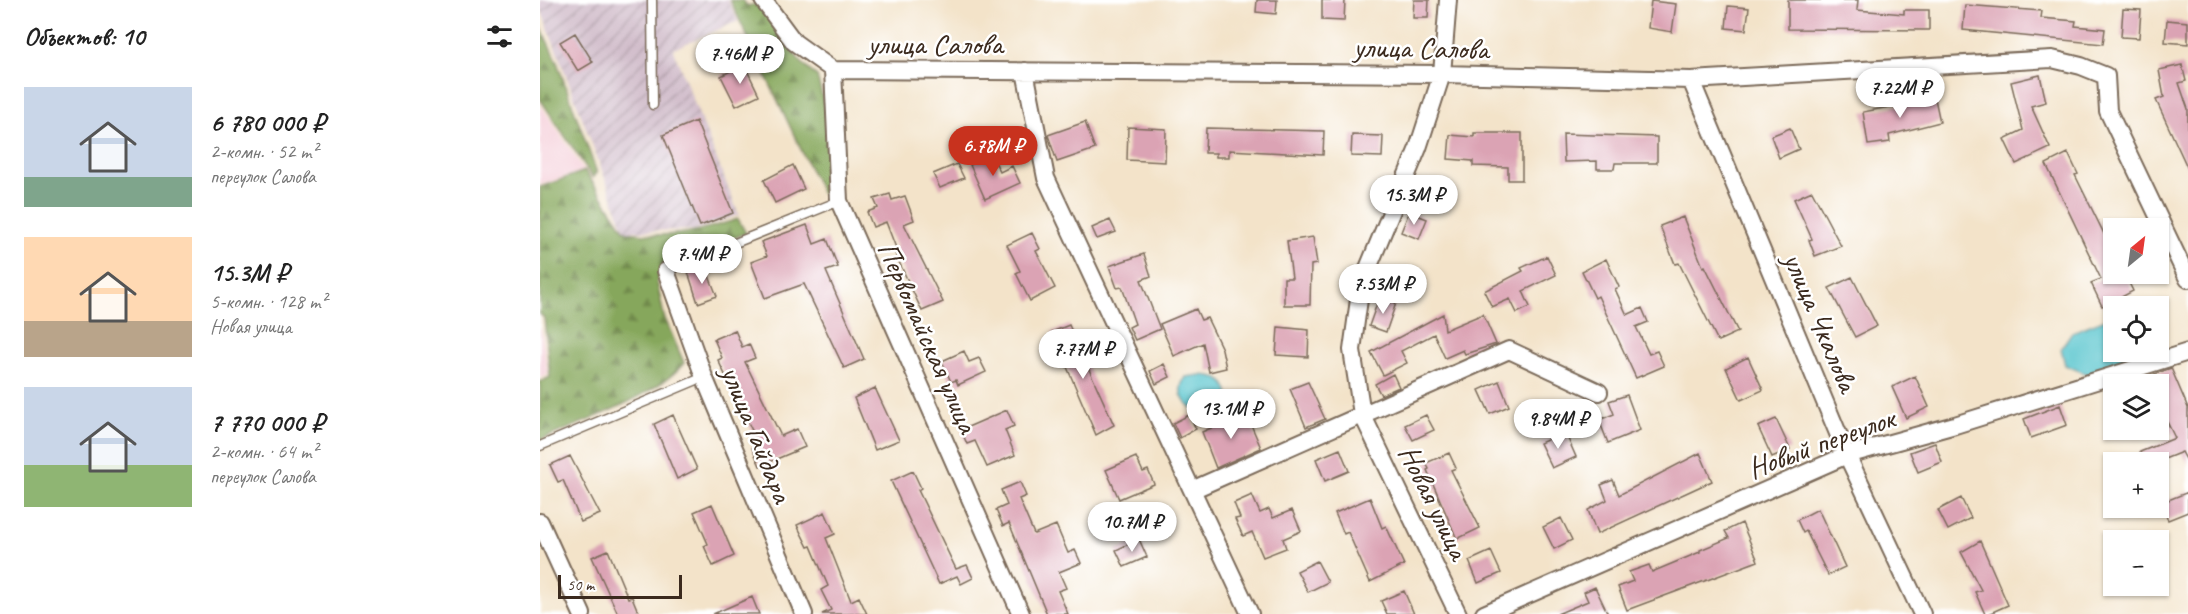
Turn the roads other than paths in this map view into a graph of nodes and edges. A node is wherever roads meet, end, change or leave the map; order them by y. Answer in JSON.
{"nodes":[{"id":1,"x":652,"y":0,"type":"edge"},
{"id":2,"x":763,"y":0,"type":"edge"},
{"id":3,"x":1448,"y":0,"type":"edge"},
{"id":4,"x":833,"y":70,"type":"junction"},
{"id":5,"x":1025,"y":72,"type":"junction"},
{"id":6,"x":1442,"y":74,"type":"junction"},
{"id":7,"x":1691,"y":80,"type":"junction"},
{"id":8,"x":653,"y":105,"type":"dead end"},
{"id":9,"x":839,"y":201,"type":"junction"},
{"id":10,"x":666,"y":272,"type":"joint"},
{"id":11,"x":2188,"y":279,"type":"edge"},
{"id":12,"x":2188,"y":352,"type":"edge"},
{"id":13,"x":704,"y":377,"type":"junction"},
{"id":14,"x":1599,"y":392,"type":"dead end"},
{"id":15,"x":1362,"y":414,"type":"junction"},
{"id":16,"x":540,"y":446,"type":"edge"},
{"id":17,"x":1847,"y":455,"type":"junction"},
{"id":18,"x":1192,"y":490,"type":"junction"},
{"id":19,"x":540,"y":522,"type":"edge"},
{"id":20,"x":582,"y":614,"type":"edge"},
{"id":21,"x":804,"y":614,"type":"edge"},
{"id":22,"x":1021,"y":614,"type":"edge"},
{"id":23,"x":1250,"y":614,"type":"edge"},
{"id":24,"x":1458,"y":614,"type":"edge"},
{"id":25,"x":1484,"y":614,"type":"edge"},
{"id":26,"x":1922,"y":614,"type":"edge"}],
"edges":[{"from":1,"to":8,"type":"lane"},
{"from":2,"to":4,"type":"street","name":"улица Салова"},
{"from":3,"to":6,"type":"street","name":"Новая улица"},
{"from":4,"to":5,"type":"street","name":"улица Салова"},
{"from":4,"to":9,"type":"street","name":"Первомайская улица"},
{"from":5,"to":6,"type":"street","name":"улица Салова"},
{"from":5,"to":18,"type":"street"},
{"from":6,"to":7,"type":"street","name":"улица Салова"},
{"from":6,"to":15,"type":"street","name":"Новая улица"},
{"from":7,"to":11,"type":"street","name":"улица Салова"},
{"from":7,"to":17,"type":"street","name":"улица Чкалова"},
{"from":9,"to":10,"type":"lane"},
{"from":9,"to":22,"type":"street","name":"Первомайская улица"},
{"from":10,"to":13,"type":"street","name":"улица Гайдара"},
{"from":12,"to":17,"type":"street","name":"Новый переулок"},
{"from":13,"to":16,"type":"lane"},
{"from":13,"to":21,"type":"street","name":"улица Гайдара"},
{"from":14,"to":15,"type":"street"},
{"from":15,"to":18,"type":"street"},
{"from":15,"to":24,"type":"street","name":"Новая улица"},
{"from":17,"to":25,"type":"street","name":"Новый переулок"},
{"from":17,"to":26,"type":"street","name":"улица Чкалова"},
{"from":18,"to":23,"type":"street"},
{"from":19,"to":20,"type":"street"}]}
